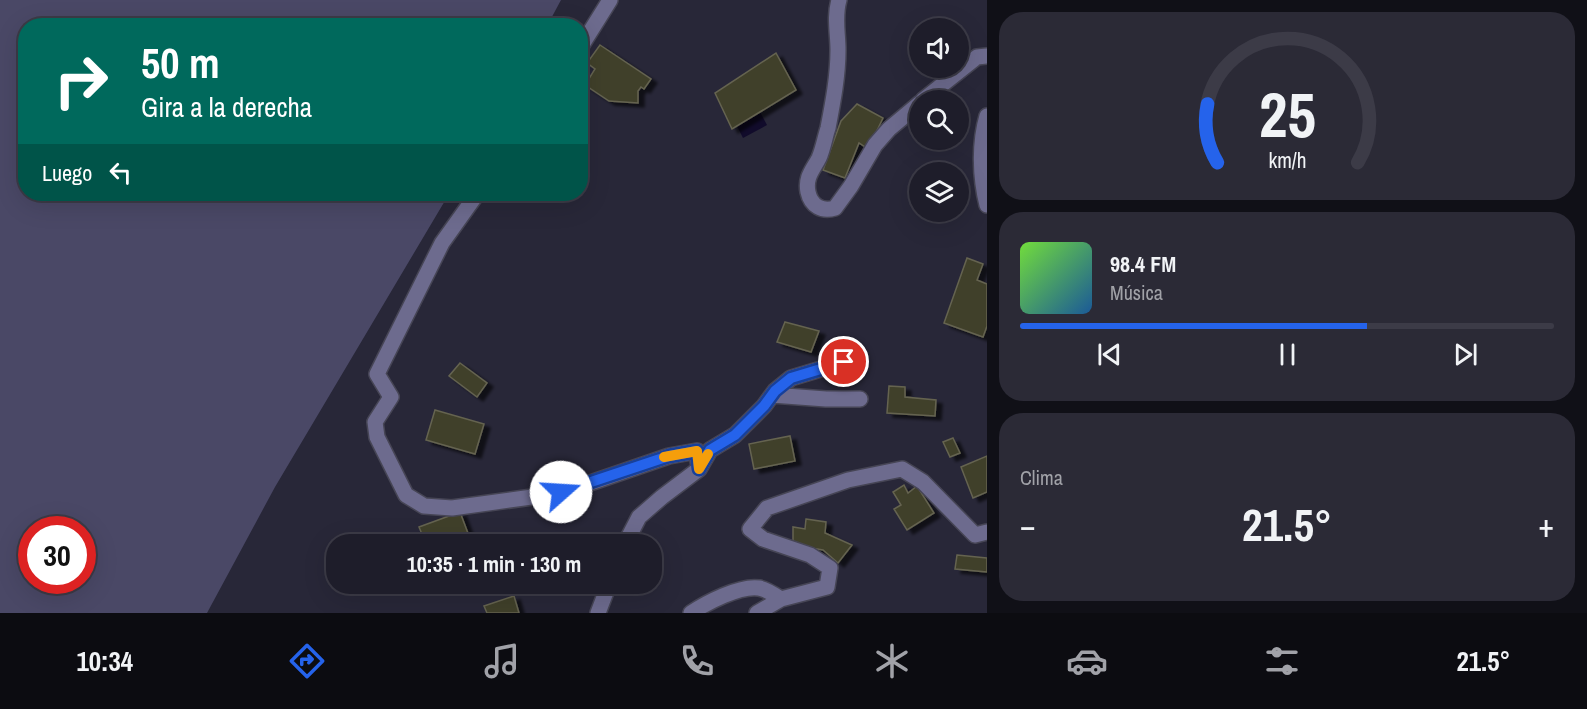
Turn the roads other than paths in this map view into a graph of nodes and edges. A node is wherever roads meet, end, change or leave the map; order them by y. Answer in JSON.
{"nodes":[{"id":1,"x":610,"y":0,"type":"edge"},
{"id":2,"x":839,"y":0,"type":"edge"},
{"id":3,"x":588,"y":35,"type":"edge"},
{"id":4,"x":987,"y":56,"type":"edge"},
{"id":5,"x":936,"y":90,"type":"edge"},
{"id":6,"x":909,"y":112,"type":"edge"},
{"id":7,"x":987,"y":116,"type":"edge"},
{"id":8,"x":472,"y":201,"type":"edge"},
{"id":9,"x":987,"y":205,"type":"edge"},
{"id":10,"x":844,"y":362,"type":"dead end"},
{"id":11,"x":772,"y":395,"type":"junction"},
{"id":12,"x":860,"y":399,"type":"dead end"},
{"id":13,"x":699,"y":469,"type":"junction"},
{"id":14,"x":987,"y":532,"type":"edge"},
{"id":15,"x":630,"y":534,"type":"edge"},
{"id":16,"x":605,"y":594,"type":"edge"},
{"id":17,"x":781,"y":599,"type":"junction"},
{"id":18,"x":598,"y":613,"type":"edge"},
{"id":19,"x":691,"y":613,"type":"edge"},
{"id":20,"x":757,"y":613,"type":"edge"}],
"edges":[{"from":1,"to":3,"type":"street"},
{"from":2,"to":6,"type":"street"},
{"from":4,"to":5,"type":"street"},
{"from":7,"to":9,"type":"street"},
{"from":8,"to":13,"type":"street"},
{"from":10,"to":11,"type":"street"},
{"from":11,"to":12,"type":"street"},
{"from":11,"to":13,"type":"street"},
{"from":13,"to":15,"type":"street"},
{"from":14,"to":17,"type":"street"},
{"from":16,"to":18,"type":"street"},
{"from":17,"to":19,"type":"street"},
{"from":17,"to":20,"type":"street"}]}
